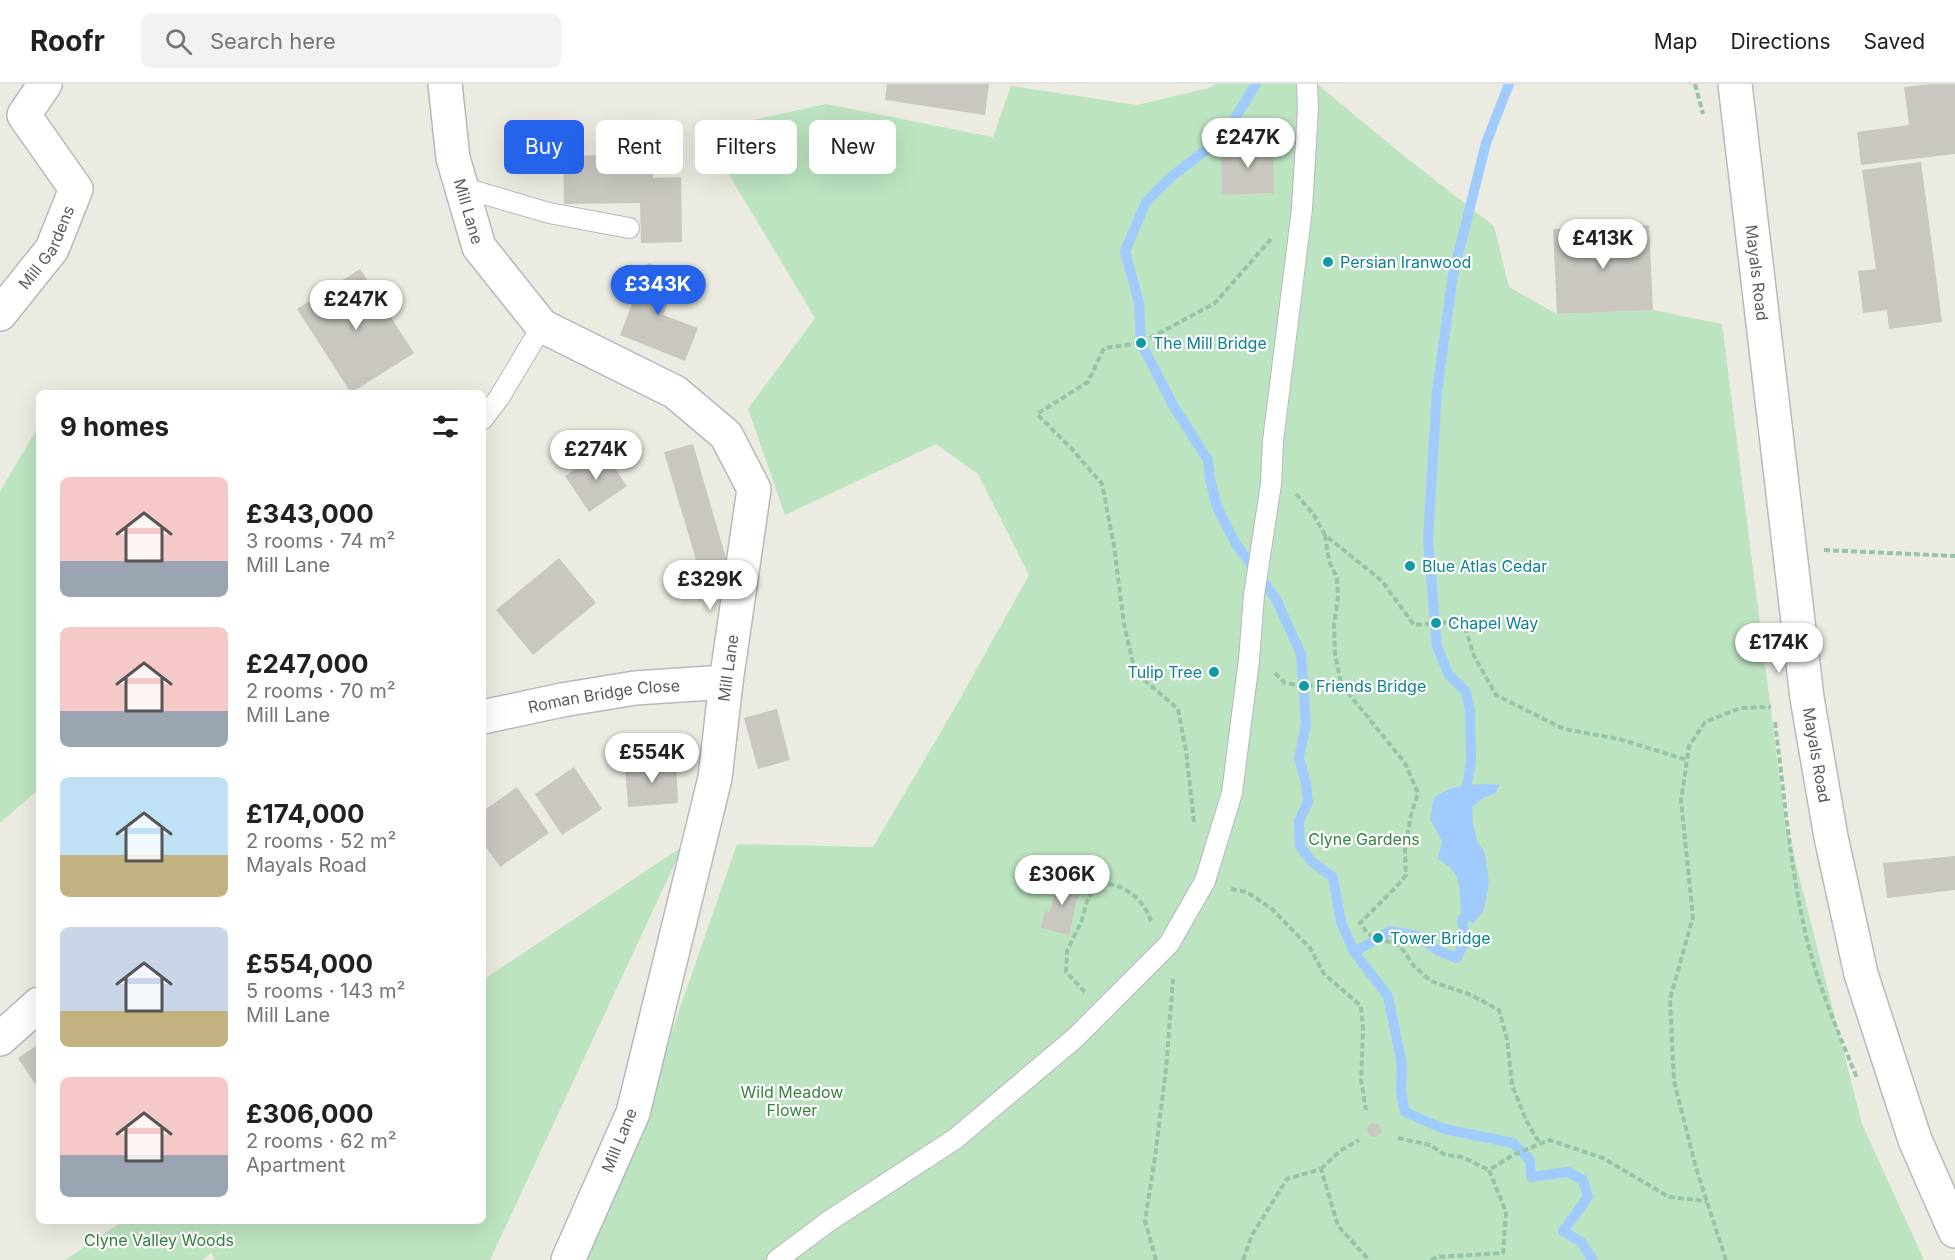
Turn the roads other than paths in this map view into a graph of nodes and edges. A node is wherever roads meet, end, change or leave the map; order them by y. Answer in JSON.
{"nodes":[{"id":1,"x":45,"y":84,"type":"edge"},
{"id":2,"x":445,"y":84,"type":"edge"},
{"id":3,"x":1307,"y":84,"type":"edge"},
{"id":4,"x":1735,"y":84,"type":"edge"},
{"id":5,"x":12,"y":120,"type":"edge"},
{"id":6,"x":461,"y":187,"type":"junction"},
{"id":7,"x":628,"y":228,"type":"dead end"},
{"id":8,"x":0,"y":314,"type":"edge"},
{"id":9,"x":542,"y":326,"type":"junction"},
{"id":10,"x":486,"y":415,"type":"edge"},
{"id":11,"x":726,"y":682,"type":"junction"},
{"id":12,"x":486,"y":716,"type":"edge"},
{"id":13,"x":36,"y":1007,"type":"edge"},
{"id":14,"x":0,"y":1039,"type":"edge"},
{"id":15,"x":1954,"y":1226,"type":"edge"},
{"id":16,"x":568,"y":1260,"type":"edge"},
{"id":17,"x":777,"y":1260,"type":"edge"}],
"edges":[{"from":1,"to":5,"type":"street","name":"Mill Gardens"},
{"from":2,"to":6,"type":"street","name":"Mill Lane"},
{"from":3,"to":17,"type":"lane"},
{"from":4,"to":15,"type":"street","name":"Mayals Road"},
{"from":5,"to":8,"type":"street","name":"Mill Gardens"},
{"from":6,"to":7,"type":"lane"},
{"from":6,"to":9,"type":"street","name":"Mill Lane"},
{"from":9,"to":10,"type":"lane"},
{"from":9,"to":11,"type":"street","name":"Mill Lane"},
{"from":11,"to":12,"type":"street","name":"Roman Bridge Close"},
{"from":11,"to":16,"type":"street","name":"Mill Lane"},
{"from":13,"to":14,"type":"street"}]}
